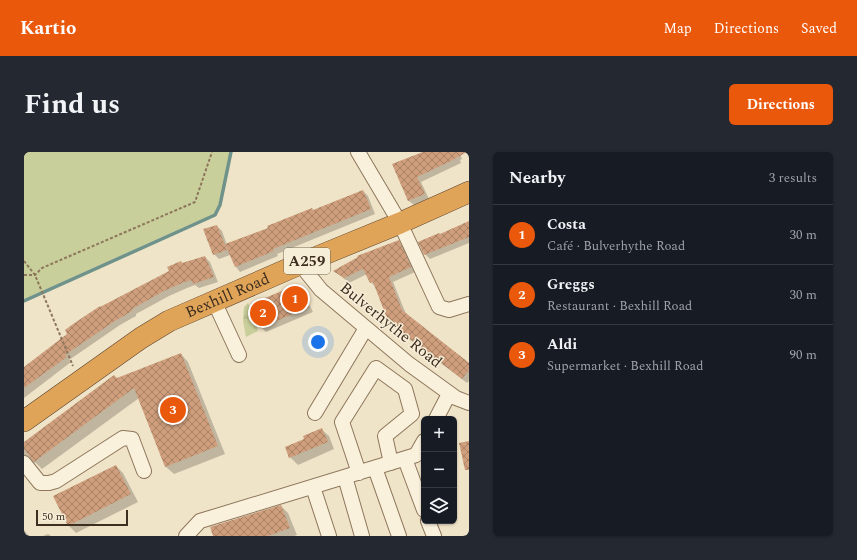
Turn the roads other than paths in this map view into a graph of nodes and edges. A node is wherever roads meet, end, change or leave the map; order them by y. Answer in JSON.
{"nodes":[{"id":1,"x":358,"y":152,"type":"edge"},
{"id":2,"x":469,"y":192,"type":"edge"},
{"id":3,"x":400,"y":223,"type":"junction"},
{"id":4,"x":300,"y":264,"type":"junction"},
{"id":5,"x":214,"y":301,"type":"junction"},
{"id":6,"x":469,"y":304,"type":"edge"},
{"id":7,"x":366,"y":328,"type":"junction"},
{"id":8,"x":239,"y":355,"type":"dead end"},
{"id":9,"x":449,"y":394,"type":"junction"},
{"id":10,"x":469,"y":403,"type":"edge"},
{"id":11,"x":315,"y":413,"type":"dead end"},
{"id":12,"x":438,"y":416,"type":"edge"},
{"id":13,"x":24,"y":421,"type":"edge"},
{"id":14,"x":421,"y":446,"type":"edge"},
{"id":15,"x":405,"y":459,"type":"junction"},
{"id":16,"x":24,"y":463,"type":"edge"},
{"id":17,"x":391,"y":463,"type":"junction"},
{"id":18,"x":375,"y":468,"type":"junction"},
{"id":19,"x":144,"y":471,"type":"dead end"},
{"id":20,"x":359,"y":473,"type":"junction"},
{"id":21,"x":345,"y":477,"type":"junction"},
{"id":22,"x":313,"y":487,"type":"junction"},
{"id":23,"x":421,"y":502,"type":"edge"},
{"id":24,"x":429,"y":524,"type":"edge"},
{"id":25,"x":186,"y":536,"type":"edge"},
{"id":26,"x":329,"y":536,"type":"edge"},
{"id":27,"x":362,"y":536,"type":"edge"},
{"id":28,"x":399,"y":536,"type":"edge"},
{"id":29,"x":434,"y":536,"type":"edge"}],
"edges":[{"from":1,"to":3,"type":"street"},
{"from":2,"to":3,"type":"highway","name":"Bexhill Road","number":"A259"},
{"from":3,"to":4,"type":"highway","name":"Bexhill Road","number":"A259"},
{"from":3,"to":6,"type":"street"},
{"from":4,"to":5,"type":"highway","name":"Bexhill Road","number":"A259"},
{"from":4,"to":7,"type":"street","name":"Bulverhythe Road"},
{"from":5,"to":8,"type":"street"},
{"from":5,"to":13,"type":"highway","name":"Bexhill Road","number":"A259"},
{"from":7,"to":9,"type":"street","name":"Bulverhythe Road"},
{"from":7,"to":11,"type":"street"},
{"from":9,"to":10,"type":"street","name":"Bulverhythe Road"},
{"from":9,"to":12,"type":"street"},
{"from":14,"to":15,"type":"street"},
{"from":15,"to":17,"type":"street"},
{"from":15,"to":23,"type":"street"},
{"from":16,"to":19,"type":"street"},
{"from":17,"to":18,"type":"street"},
{"from":17,"to":20,"type":"street"},
{"from":18,"to":20,"type":"street"},
{"from":18,"to":28,"type":"street"},
{"from":20,"to":21,"type":"street"},
{"from":21,"to":22,"type":"street"},
{"from":21,"to":27,"type":"street"},
{"from":22,"to":25,"type":"street"},
{"from":22,"to":26,"type":"street"},
{"from":24,"to":29,"type":"street"}]}
